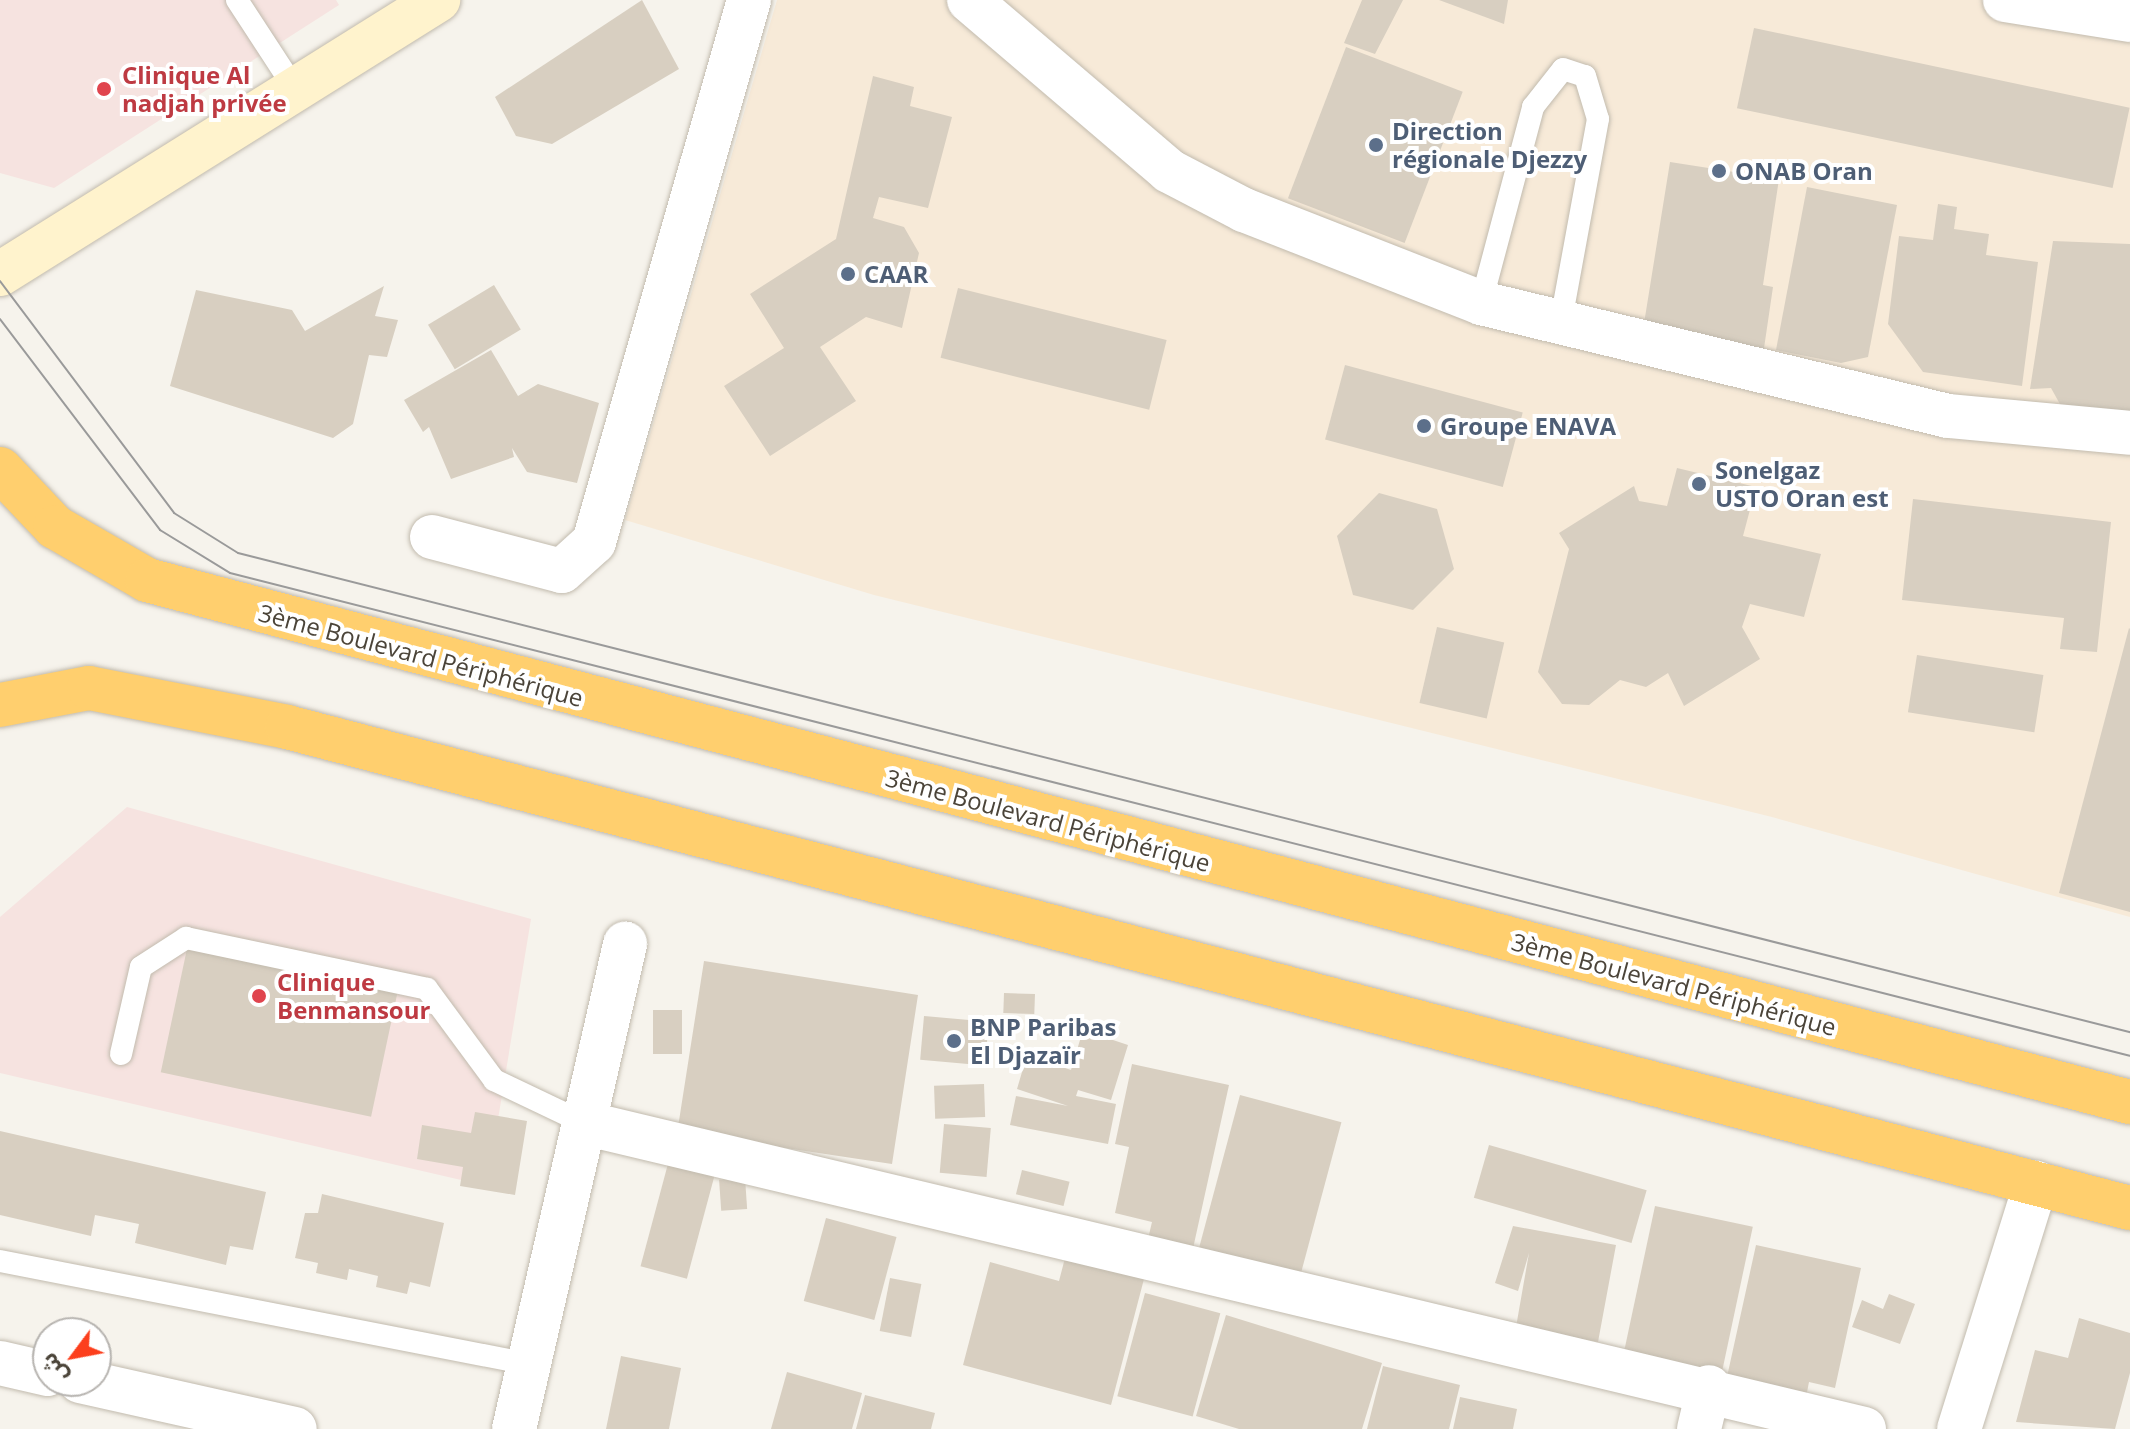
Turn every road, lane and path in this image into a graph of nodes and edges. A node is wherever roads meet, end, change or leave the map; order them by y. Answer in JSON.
{"nodes":[{"id":1,"x":237,"y":0,"type":"edge"},
{"id":2,"x":438,"y":0,"type":"edge"},
{"id":3,"x":749,"y":0,"type":"edge"},
{"id":4,"x":969,"y":0,"type":"edge"},
{"id":5,"x":2005,"y":0,"type":"edge"},
{"id":6,"x":2130,"y":20,"type":"edge"},
{"id":7,"x":295,"y":89,"type":"junction"},
{"id":8,"x":0,"y":274,"type":"edge"},
{"id":9,"x":1481,"y":303,"type":"junction"},
{"id":10,"x":1560,"y":326,"type":"junction"},
{"id":11,"x":2130,"y":433,"type":"edge"},
{"id":12,"x":0,"y":469,"type":"edge"},
{"id":13,"x":432,"y":537,"type":"dead end"},
{"id":14,"x":0,"y":705,"type":"edge"},
{"id":15,"x":625,"y":944,"type":"dead end"},
{"id":16,"x":121,"y":1054,"type":"dead end"},
{"id":17,"x":2130,"y":1102,"type":"edge"},
{"id":18,"x":584,"y":1123,"type":"junction"},
{"id":19,"x":2036,"y":1183,"type":"junction"},
{"id":20,"x":2130,"y":1208,"type":"edge"},
{"id":21,"x":0,"y":1261,"type":"edge"},
{"id":22,"x":0,"y":1363,"type":"edge"},
{"id":23,"x":529,"y":1364,"type":"junction"},
{"id":24,"x":32,"y":1370,"type":"edge"},
{"id":25,"x":1709,"y":1387,"type":"junction"},
{"id":26,"x":112,"y":1395,"type":"edge"},
{"id":27,"x":157,"y":1414,"type":"edge"},
{"id":28,"x":295,"y":1429,"type":"edge"},
{"id":29,"x":514,"y":1429,"type":"edge"},
{"id":30,"x":1699,"y":1429,"type":"edge"},
{"id":31,"x":1864,"y":1429,"type":"edge"},
{"id":32,"x":1959,"y":1429,"type":"edge"}],
"edges":[{"from":1,"to":7,"type":"lane"},
{"from":2,"to":7,"type":"street"},
{"from":3,"to":13,"type":"street"},
{"from":4,"to":9,"type":"street"},
{"from":5,"to":6,"type":"street"},
{"from":7,"to":8,"type":"street"},
{"from":9,"to":10,"type":"street"},
{"from":9,"to":10,"type":"lane"},
{"from":10,"to":11,"type":"street"},
{"from":12,"to":17,"type":"highway","name":"3ème Boulevard Périphérique"},
{"from":14,"to":19,"type":"highway"},
{"from":15,"to":18,"type":"street"},
{"from":16,"to":18,"type":"lane"},
{"from":18,"to":23,"type":"street"},
{"from":18,"to":25,"type":"street"},
{"from":19,"to":20,"type":"highway"},
{"from":19,"to":32,"type":"street"},
{"from":21,"to":23,"type":"lane"},
{"from":22,"to":24,"type":"street"},
{"from":23,"to":29,"type":"street"},
{"from":25,"to":30,"type":"street"},
{"from":25,"to":31,"type":"street"},
{"from":26,"to":27,"type":"street"},
{"from":27,"to":28,"type":"street"}]}
